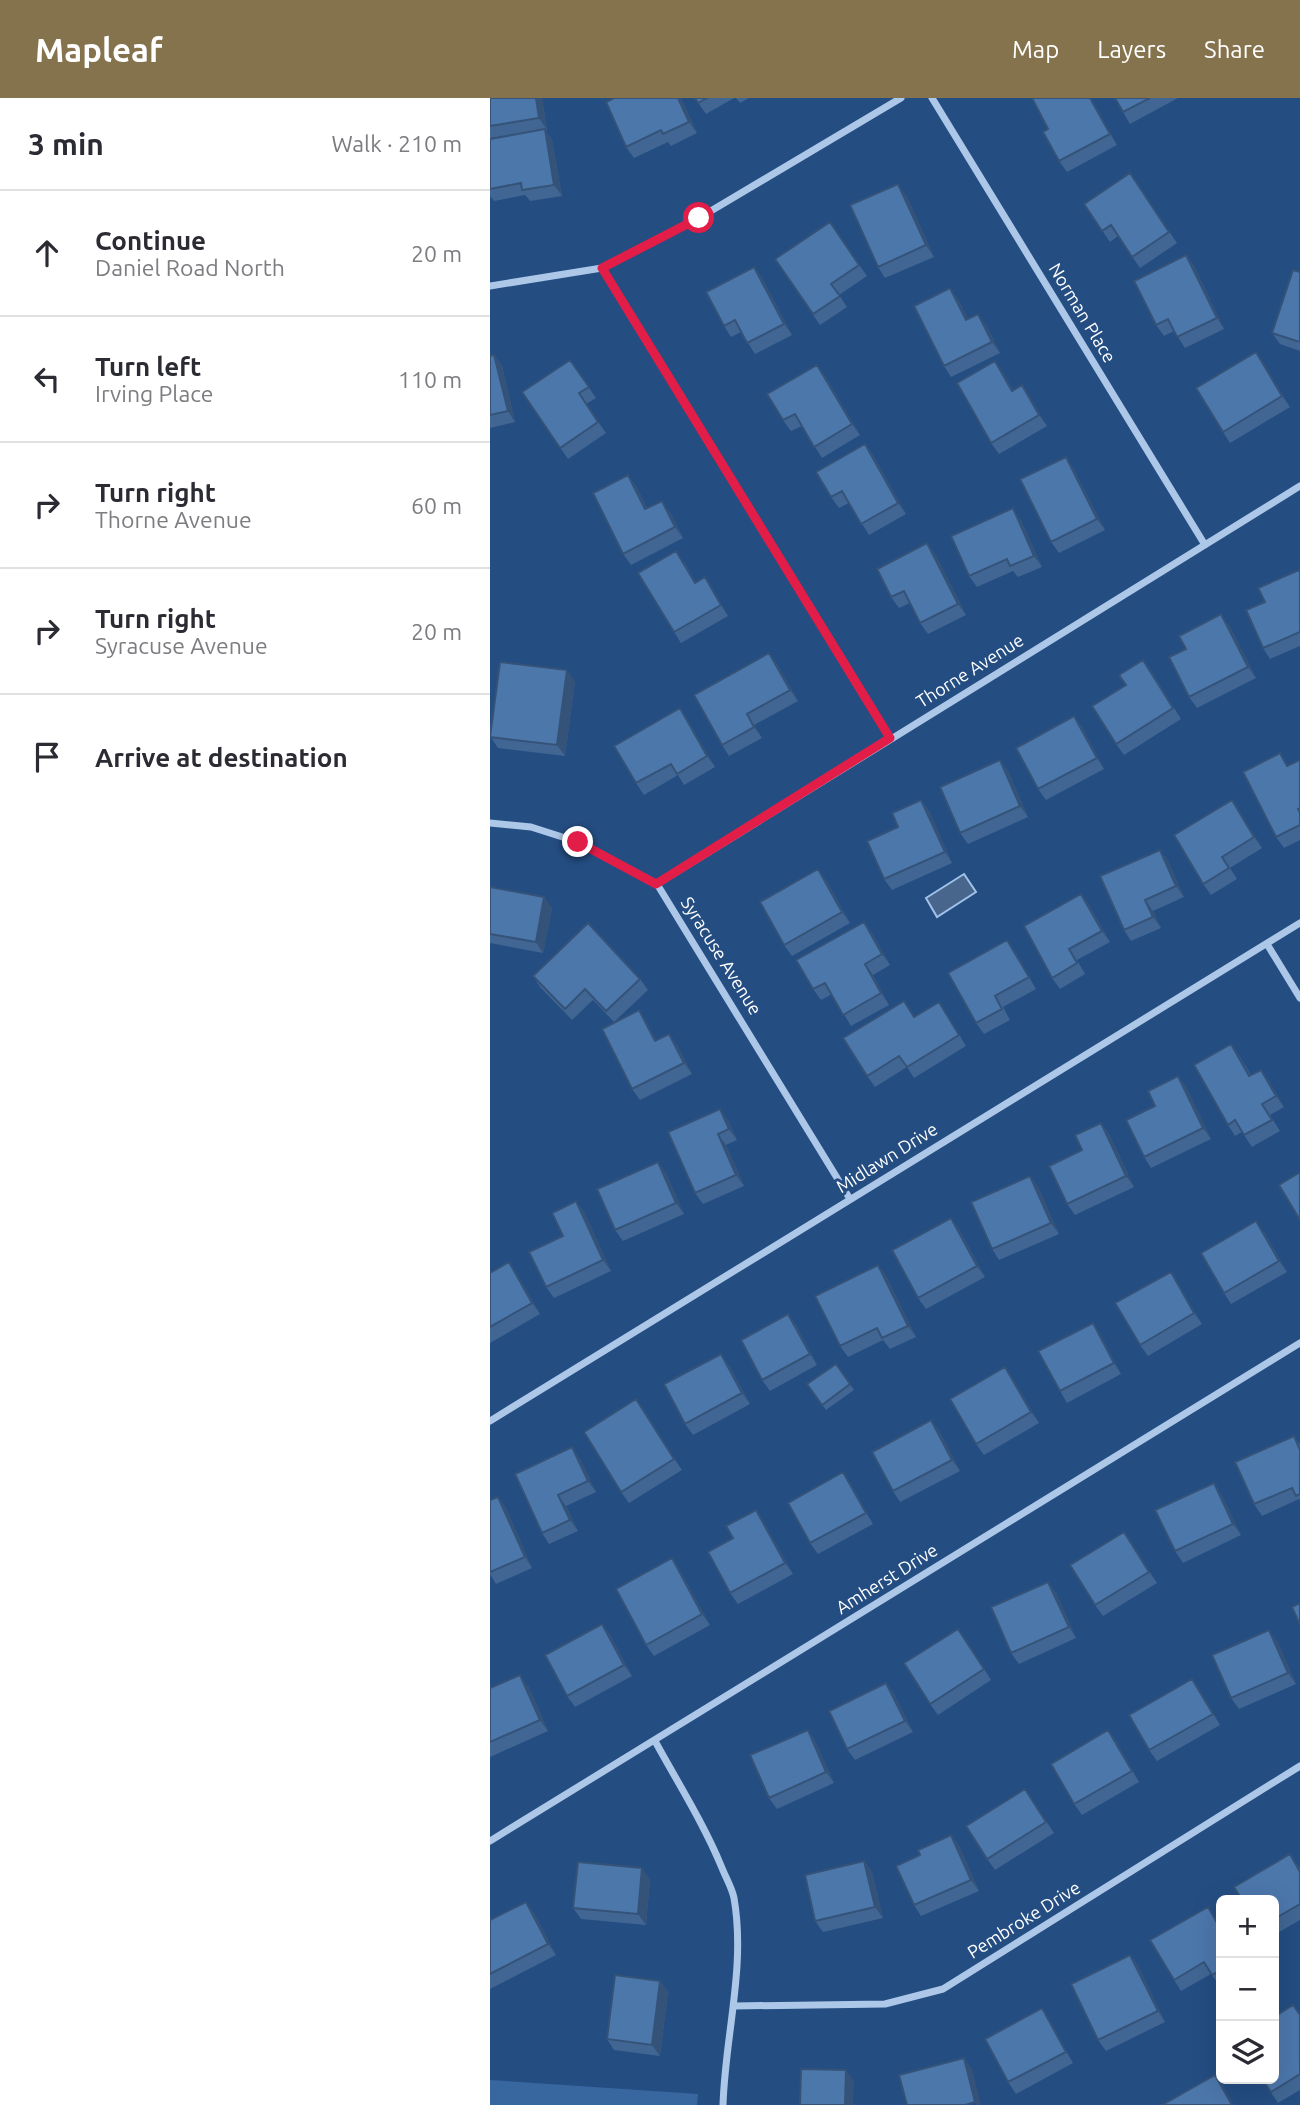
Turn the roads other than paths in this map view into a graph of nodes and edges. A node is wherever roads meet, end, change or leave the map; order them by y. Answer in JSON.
{"nodes":[{"id":1,"x":901,"y":98,"type":"edge"},
{"id":2,"x":932,"y":98,"type":"edge"},
{"id":3,"x":602,"y":268,"type":"junction"},
{"id":4,"x":490,"y":286,"type":"edge"},
{"id":5,"x":1300,"y":486,"type":"edge"},
{"id":6,"x":1205,"y":545,"type":"junction"},
{"id":7,"x":890,"y":738,"type":"junction"},
{"id":8,"x":490,"y":823,"type":"edge"},
{"id":9,"x":656,"y":884,"type":"junction"},
{"id":10,"x":1300,"y":923,"type":"edge"},
{"id":11,"x":1266,"y":944,"type":"junction"},
{"id":12,"x":1300,"y":998,"type":"edge"},
{"id":13,"x":850,"y":1199,"type":"junction"},
{"id":14,"x":1300,"y":1343,"type":"edge"},
{"id":15,"x":490,"y":1421,"type":"edge"},
{"id":16,"x":655,"y":1741,"type":"junction"},
{"id":17,"x":1300,"y":1766,"type":"edge"},
{"id":18,"x":490,"y":1841,"type":"edge"},
{"id":19,"x":734,"y":2006,"type":"junction"},
{"id":20,"x":723,"y":2105,"type":"edge"}],
"edges":[{"from":1,"to":3,"type":"street"},
{"from":2,"to":6,"type":"street","name":"Norman Place"},
{"from":3,"to":4,"type":"street"},
{"from":3,"to":7,"type":"street"},
{"from":5,"to":6,"type":"street","name":"Thorne Avenue"},
{"from":6,"to":7,"type":"street","name":"Thorne Avenue"},
{"from":7,"to":9,"type":"street","name":"Thorne Avenue"},
{"from":8,"to":9,"type":"street","name":"Syracuse Avenue"},
{"from":9,"to":13,"type":"street","name":"Syracuse Avenue"},
{"from":10,"to":11,"type":"street","name":"Midlawn Drive"},
{"from":11,"to":12,"type":"street"},
{"from":11,"to":13,"type":"street","name":"Midlawn Drive"},
{"from":13,"to":15,"type":"street","name":"Midlawn Drive"},
{"from":14,"to":16,"type":"street","name":"Amherst Drive"},
{"from":16,"to":18,"type":"street","name":"Amherst Drive"},
{"from":16,"to":19,"type":"street"},
{"from":17,"to":19,"type":"street","name":"Pembroke Drive"},
{"from":19,"to":20,"type":"street"}]}
